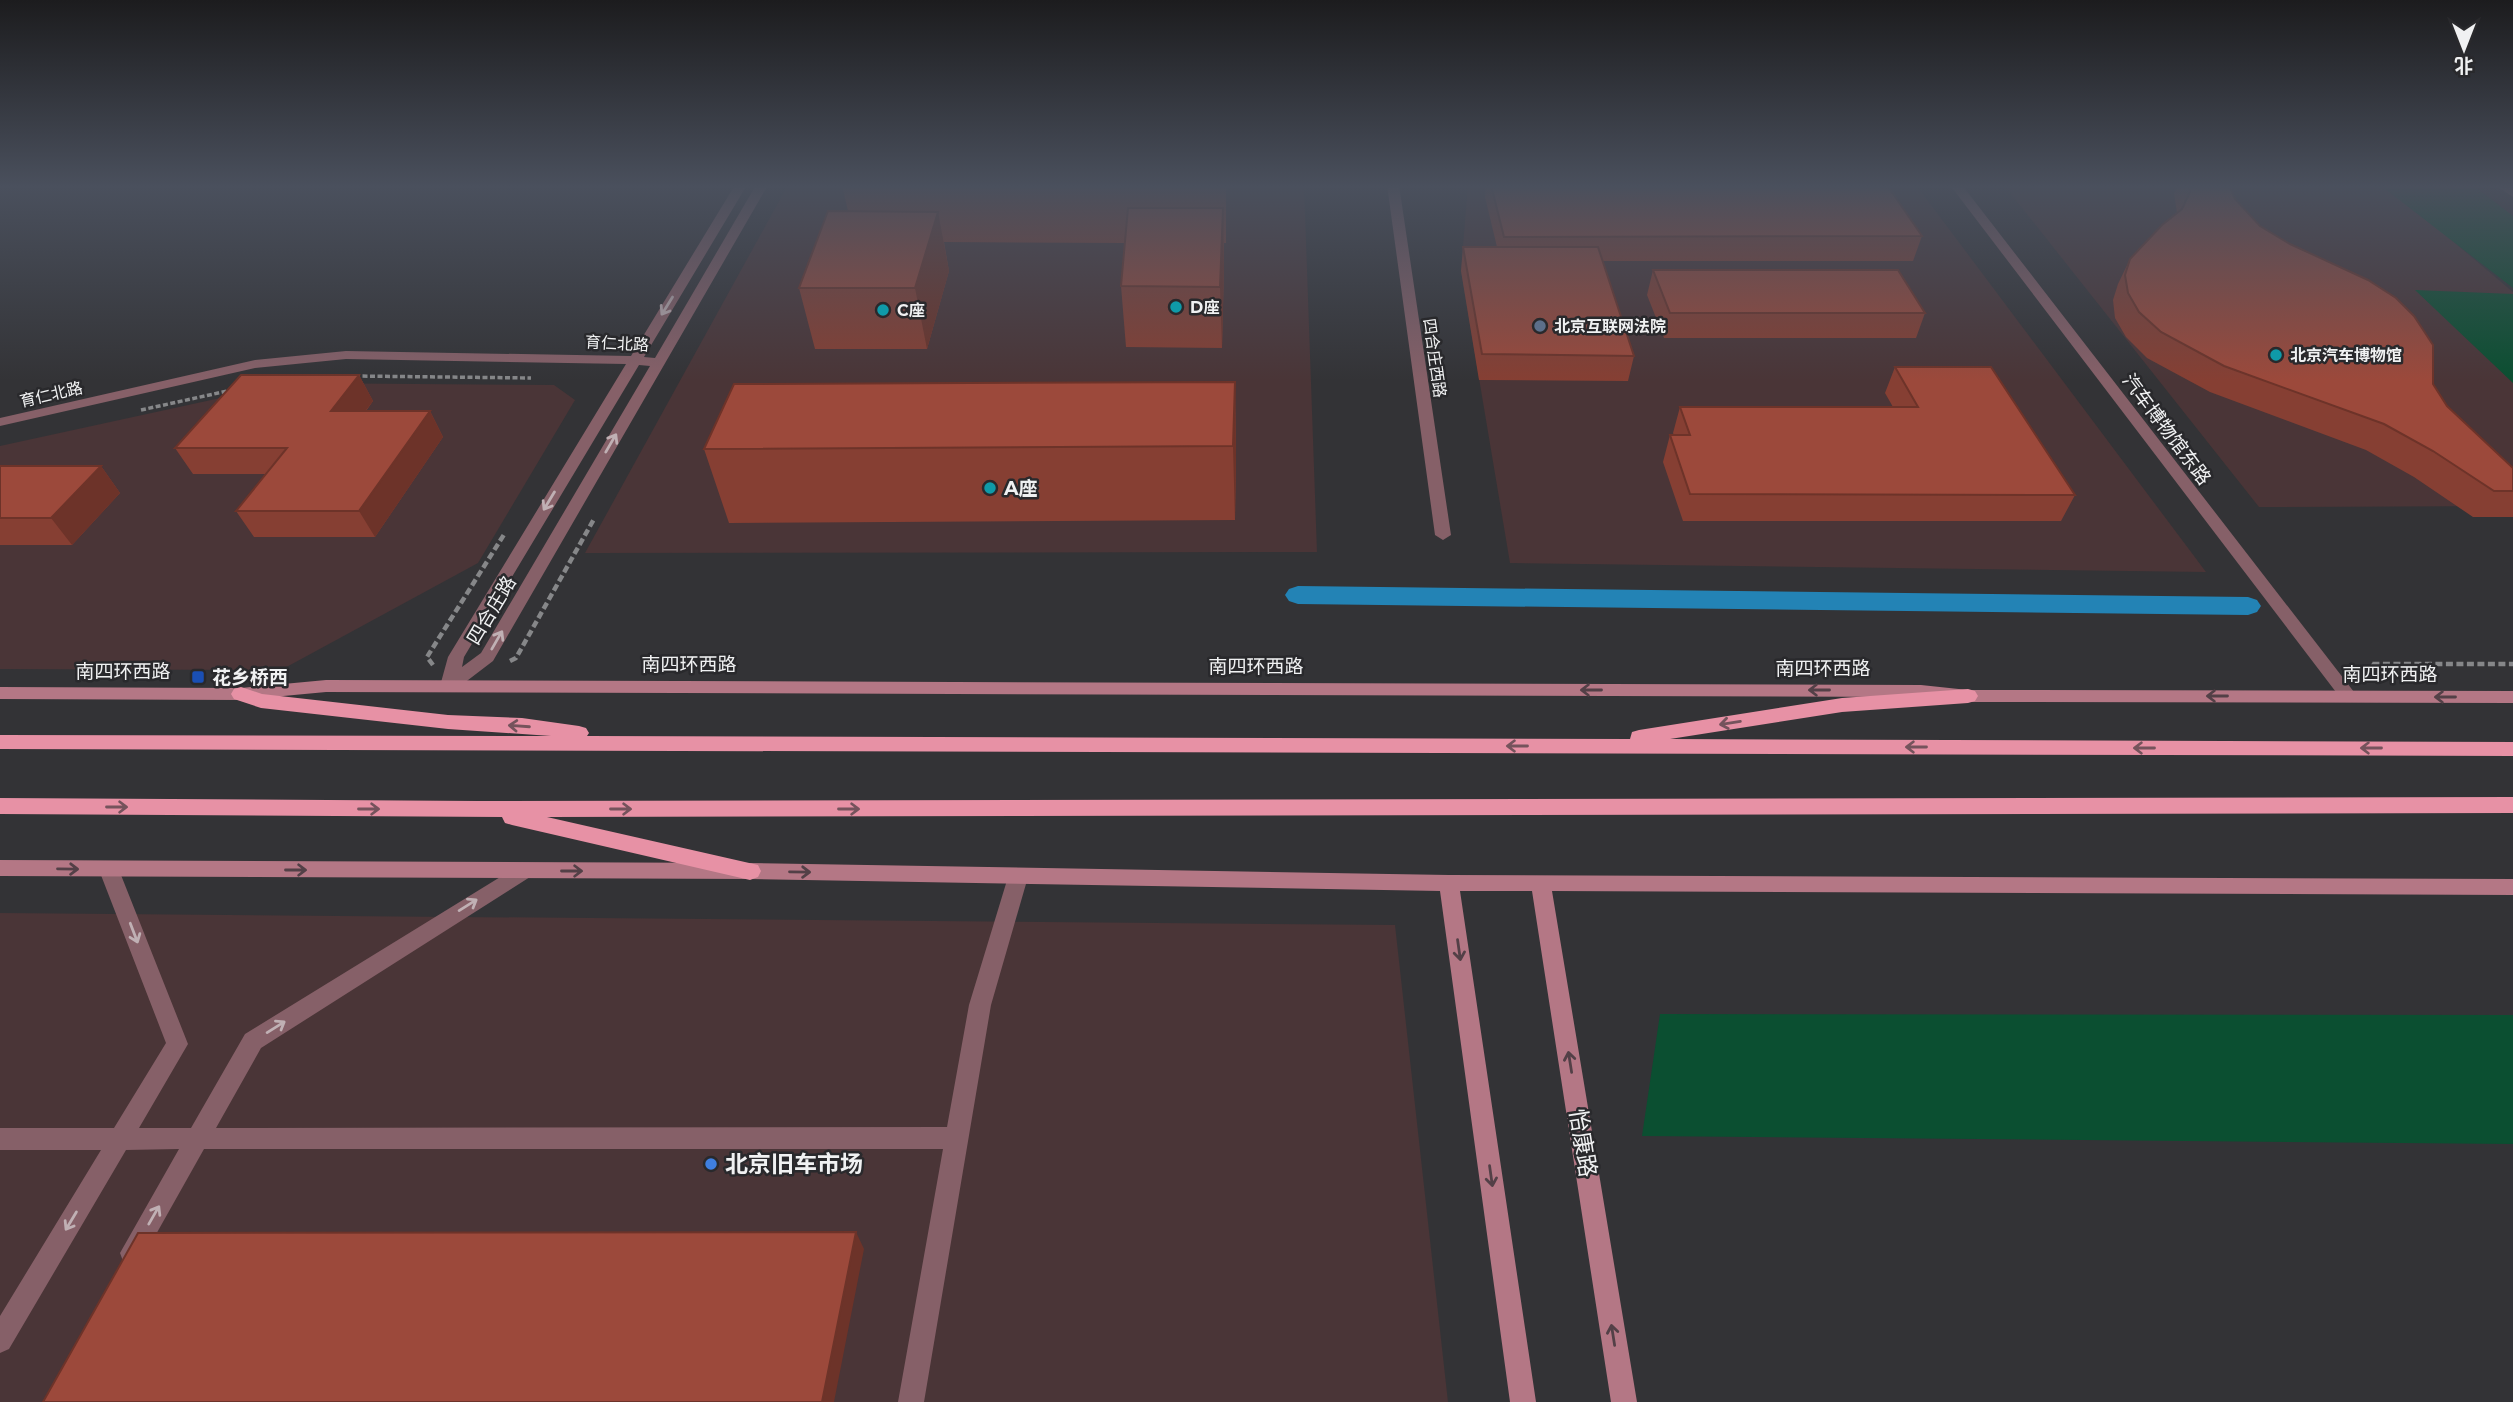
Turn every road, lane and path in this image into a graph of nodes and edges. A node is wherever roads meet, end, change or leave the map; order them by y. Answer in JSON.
{"nodes":[{"id":1,"x":701,"y":250,"type":"edge"},
{"id":2,"x":724,"y":250,"type":"edge"},
{"id":3,"x":1402,"y":250,"type":"edge"},
{"id":4,"x":2006,"y":250,"type":"edge"},
{"id":5,"x":658,"y":362,"type":"junction"},
{"id":6,"x":632,"y":363,"type":"junction"},
{"id":7,"x":354,"y":376,"type":"edge"},
{"id":8,"x":532,"y":378,"type":"dead end"},
{"id":9,"x":234,"y":390,"type":"edge"},
{"id":10,"x":130,"y":413,"type":"dead end"},
{"id":11,"x":0,"y":422,"type":"edge"},
{"id":12,"x":0,"y":428,"type":"edge"},
{"id":13,"x":1443,"y":536,"type":"dead end"},
{"id":14,"x":2513,"y":664,"type":"edge"},
{"id":15,"x":2385,"y":676,"type":"dead end"},
{"id":16,"x":449,"y":686,"type":"junction"},
{"id":17,"x":0,"y":693,"type":"edge"},
{"id":18,"x":241,"y":694,"type":"junction"},
{"id":19,"x":1968,"y":696,"type":"junction"},
{"id":20,"x":2348,"y":696,"type":"junction"},
{"id":21,"x":2513,"y":697,"type":"edge"},
{"id":22,"x":0,"y":742,"type":"edge"},
{"id":23,"x":660,"y":743,"type":"junction"},
{"id":24,"x":1580,"y":746,"type":"junction"},
{"id":25,"x":2513,"y":749,"type":"edge"},
{"id":26,"x":2513,"y":805,"type":"edge"},
{"id":27,"x":0,"y":806,"type":"edge"},
{"id":28,"x":477,"y":809,"type":"junction"},
{"id":29,"x":0,"y":868,"type":"edge"},
{"id":30,"x":109,"y":870,"type":"junction"},
{"id":31,"x":523,"y":871,"type":"junction"},
{"id":32,"x":750,"y":871,"type":"junction"},
{"id":33,"x":1018,"y":877,"type":"junction"},
{"id":34,"x":1449,"y":883,"type":"junction"},
{"id":35,"x":1541,"y":883,"type":"junction"},
{"id":36,"x":2513,"y":887,"type":"edge"},
{"id":37,"x":956,"y":1138,"type":"junction"},
{"id":38,"x":0,"y":1139,"type":"edge"},
{"id":39,"x":121,"y":1139,"type":"junction"},
{"id":40,"x":197,"y":1139,"type":"junction"},
{"id":41,"x":122,"y":1270,"type":"edge"},
{"id":42,"x":0,"y":1340,"type":"edge"},
{"id":43,"x":911,"y":1402,"type":"edge"},
{"id":44,"x":1523,"y":1402,"type":"edge"},
{"id":45,"x":1624,"y":1402,"type":"edge"}],
"edges":[{"from":1,"to":6,"type":"street","name":"四合庄路","one_way":true},
{"from":2,"to":5,"type":"street","name":"四合庄路"},
{"from":3,"to":13,"type":"street","name":"四合庄西路"},
{"from":4,"to":20,"type":"street","name":"汽车博物馆东路"},
{"from":5,"to":6,"type":"street","name":"育仁北路"},
{"from":16,"to":5,"type":"street","name":"四合庄路","one_way":true},
{"from":6,"to":11,"type":"street","name":"育仁北路"},
{"from":6,"to":12,"type":"street","name":"育仁北路"},
{"from":6,"to":16,"type":"street","name":"四合庄路","one_way":true},
{"from":7,"to":8,"type":"path"},
{"from":9,"to":10,"type":"path"},
{"from":14,"to":15,"type":"path"},
{"from":16,"to":18,"type":"main road","name":"南四环西路"},
{"from":19,"to":16,"type":"main road","name":"南四环西路","one_way":true},
{"from":17,"to":18,"type":"main road","name":"南四环西路"},
{"from":23,"to":18,"type":"highway","one_way":true},
{"from":20,"to":19,"type":"main road","name":"南四环西路","one_way":true},
{"from":19,"to":24,"type":"highway","one_way":true},
{"from":21,"to":20,"type":"main road","name":"南四环西路","one_way":true},
{"from":22,"to":23,"type":"highway"},
{"from":24,"to":23,"type":"highway","one_way":true},
{"from":25,"to":24,"type":"highway","one_way":true},
{"from":28,"to":26,"type":"highway","one_way":true},
{"from":27,"to":28,"type":"highway","one_way":true},
{"from":28,"to":32,"type":"highway"},
{"from":29,"to":30,"type":"main road","one_way":true},
{"from":30,"to":31,"type":"main road","one_way":true},
{"from":30,"to":39,"type":"street","one_way":true},
{"from":31,"to":32,"type":"main road","one_way":true},
{"from":40,"to":31,"type":"street","one_way":true},
{"from":32,"to":33,"type":"main road","one_way":true},
{"from":33,"to":34,"type":"main road"},
{"from":33,"to":37,"type":"street"},
{"from":34,"to":35,"type":"main road"},
{"from":34,"to":44,"type":"main road","one_way":true},
{"from":35,"to":36,"type":"main road"},
{"from":45,"to":35,"type":"main road","name":"怡康路","one_way":true},
{"from":37,"to":40,"type":"street"},
{"from":37,"to":43,"type":"street"},
{"from":38,"to":39,"type":"street"},
{"from":39,"to":40,"type":"street"},
{"from":39,"to":42,"type":"street","one_way":true},
{"from":41,"to":40,"type":"street","one_way":true}]}
